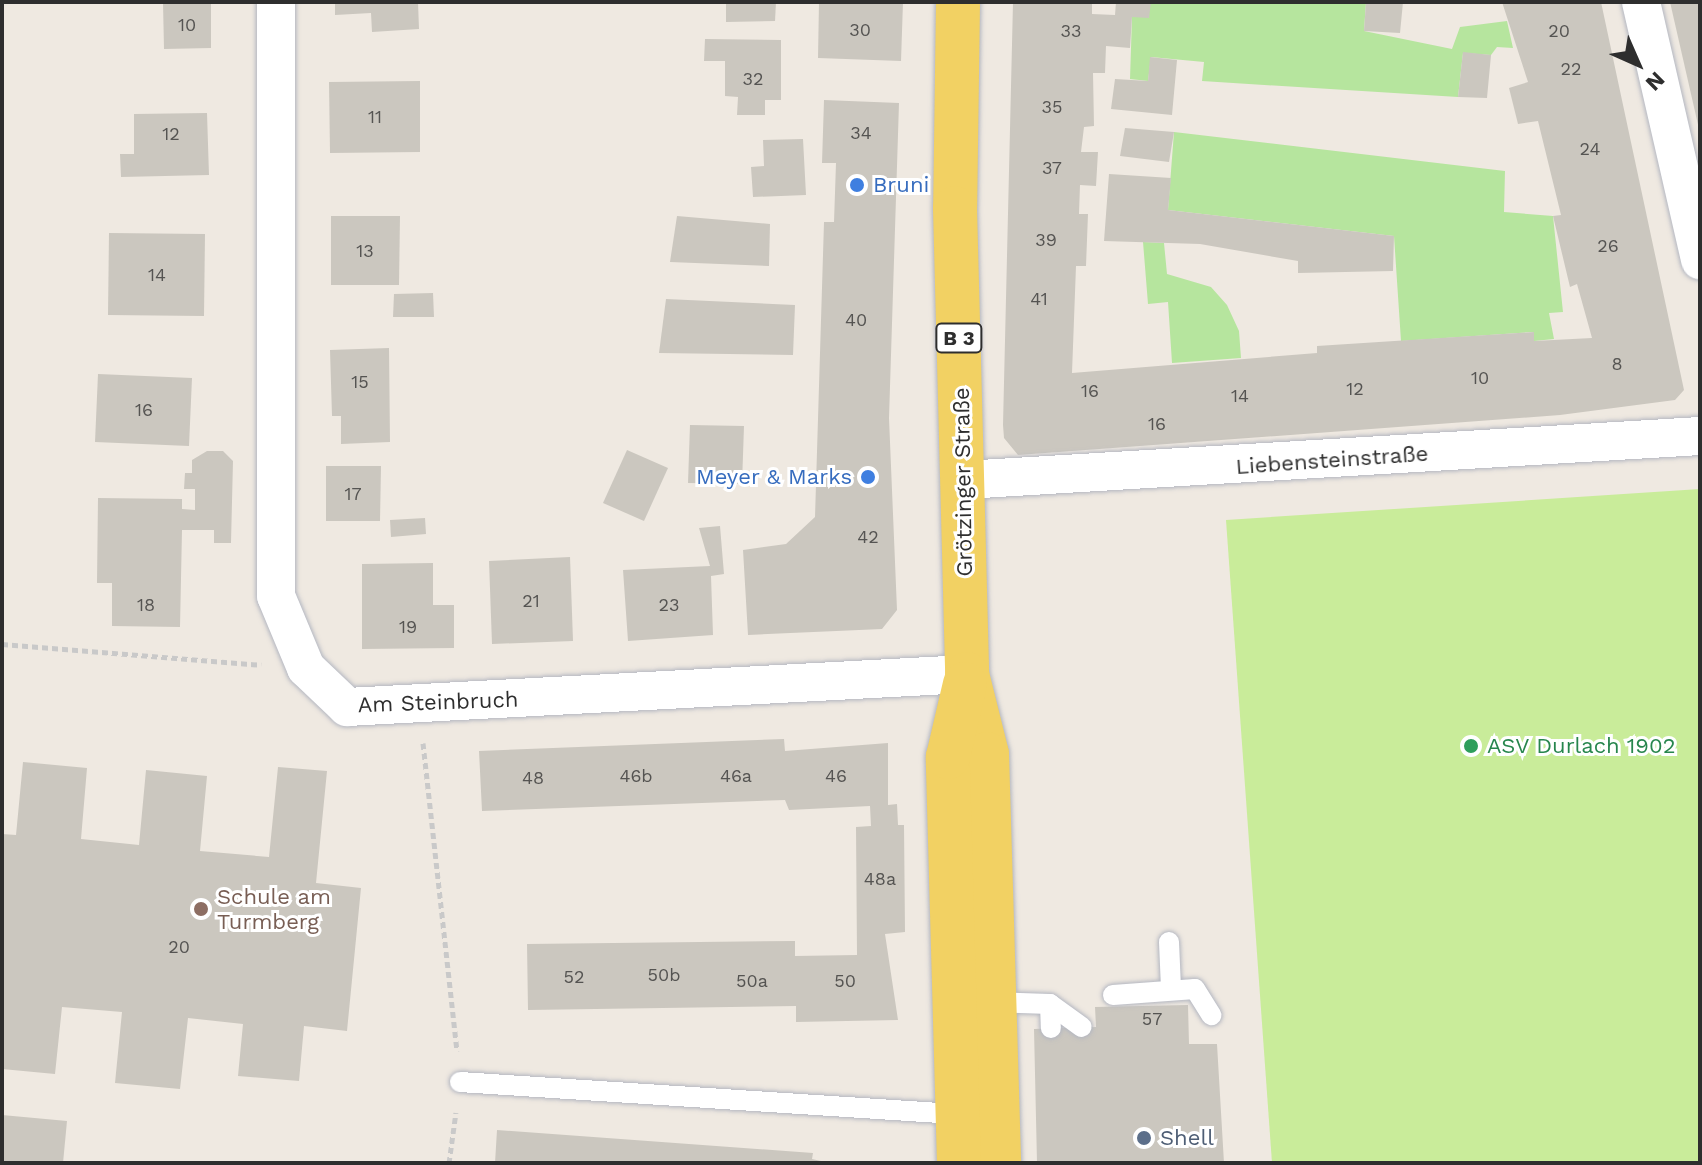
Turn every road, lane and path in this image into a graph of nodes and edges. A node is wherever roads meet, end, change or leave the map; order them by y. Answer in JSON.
{"nodes":[{"id":1,"x":276,"y":2,"type":"edge"},
{"id":2,"x":958,"y":2,"type":"edge"},
{"id":3,"x":1641,"y":2,"type":"edge"},
{"id":4,"x":1700,"y":260,"type":"edge"},
{"id":5,"x":1700,"y":436,"type":"edge"},
{"id":6,"x":964,"y":480,"type":"junction"},
{"id":7,"x":2,"y":644,"type":"edge"},
{"id":8,"x":306,"y":668,"type":"junction"},
{"id":9,"x":967,"y":674,"type":"junction"},
{"id":10,"x":419,"y":705,"type":"junction"},
{"id":11,"x":1169,"y":942,"type":"dead end"},
{"id":12,"x":1171,"y":988,"type":"junction"},
{"id":13,"x":1113,"y":995,"type":"dead end"},
{"id":14,"x":975,"y":1003,"type":"junction"},
{"id":15,"x":1050,"y":1004,"type":"junction"},
{"id":16,"x":1211,"y":1015,"type":"dead end"},
{"id":17,"x":1082,"y":1027,"type":"dead end"},
{"id":18,"x":1051,"y":1028,"type":"dead end"},
{"id":19,"x":460,"y":1082,"type":"junction"},
{"id":20,"x":958,"y":1114,"type":"junction"},
{"id":21,"x":449,"y":1163,"type":"edge"},
{"id":22,"x":959,"y":1163,"type":"edge"},
{"id":23,"x":999,"y":1163,"type":"edge"}],
"edges":[{"from":1,"to":8,"type":"street","name":"Am Steinbruch"},
{"from":2,"to":6,"type":"main road","name":"Grötzinger Straße","number":"B 3"},
{"from":3,"to":4,"type":"street"},
{"from":5,"to":6,"type":"street","name":"Liebensteinstraße"},
{"from":6,"to":9,"type":"main road","name":"Grötzinger Straße","number":"B 3"},
{"from":7,"to":8,"type":"path"},
{"from":8,"to":10,"type":"street","name":"Am Steinbruch"},
{"from":9,"to":10,"type":"street","name":"Am Steinbruch"},
{"from":9,"to":14,"type":"main road","name":"Grötzinger Straße","number":"B 3"},
{"from":10,"to":19,"type":"path"},
{"from":11,"to":12,"type":"lane"},
{"from":12,"to":13,"type":"lane"},
{"from":12,"to":16,"type":"lane"},
{"from":14,"to":15,"type":"lane"},
{"from":14,"to":20,"type":"main road","name":"Grötzinger Straße","number":"B 3"},
{"from":14,"to":23,"type":"main road","name":"Grötzinger Straße","number":"B 3"},
{"from":15,"to":17,"type":"lane"},
{"from":15,"to":18,"type":"lane"},
{"from":19,"to":20,"type":"lane"},
{"from":19,"to":21,"type":"path"},
{"from":20,"to":22,"type":"main road","name":"Grötzinger Straße","number":"B 3"}]}
